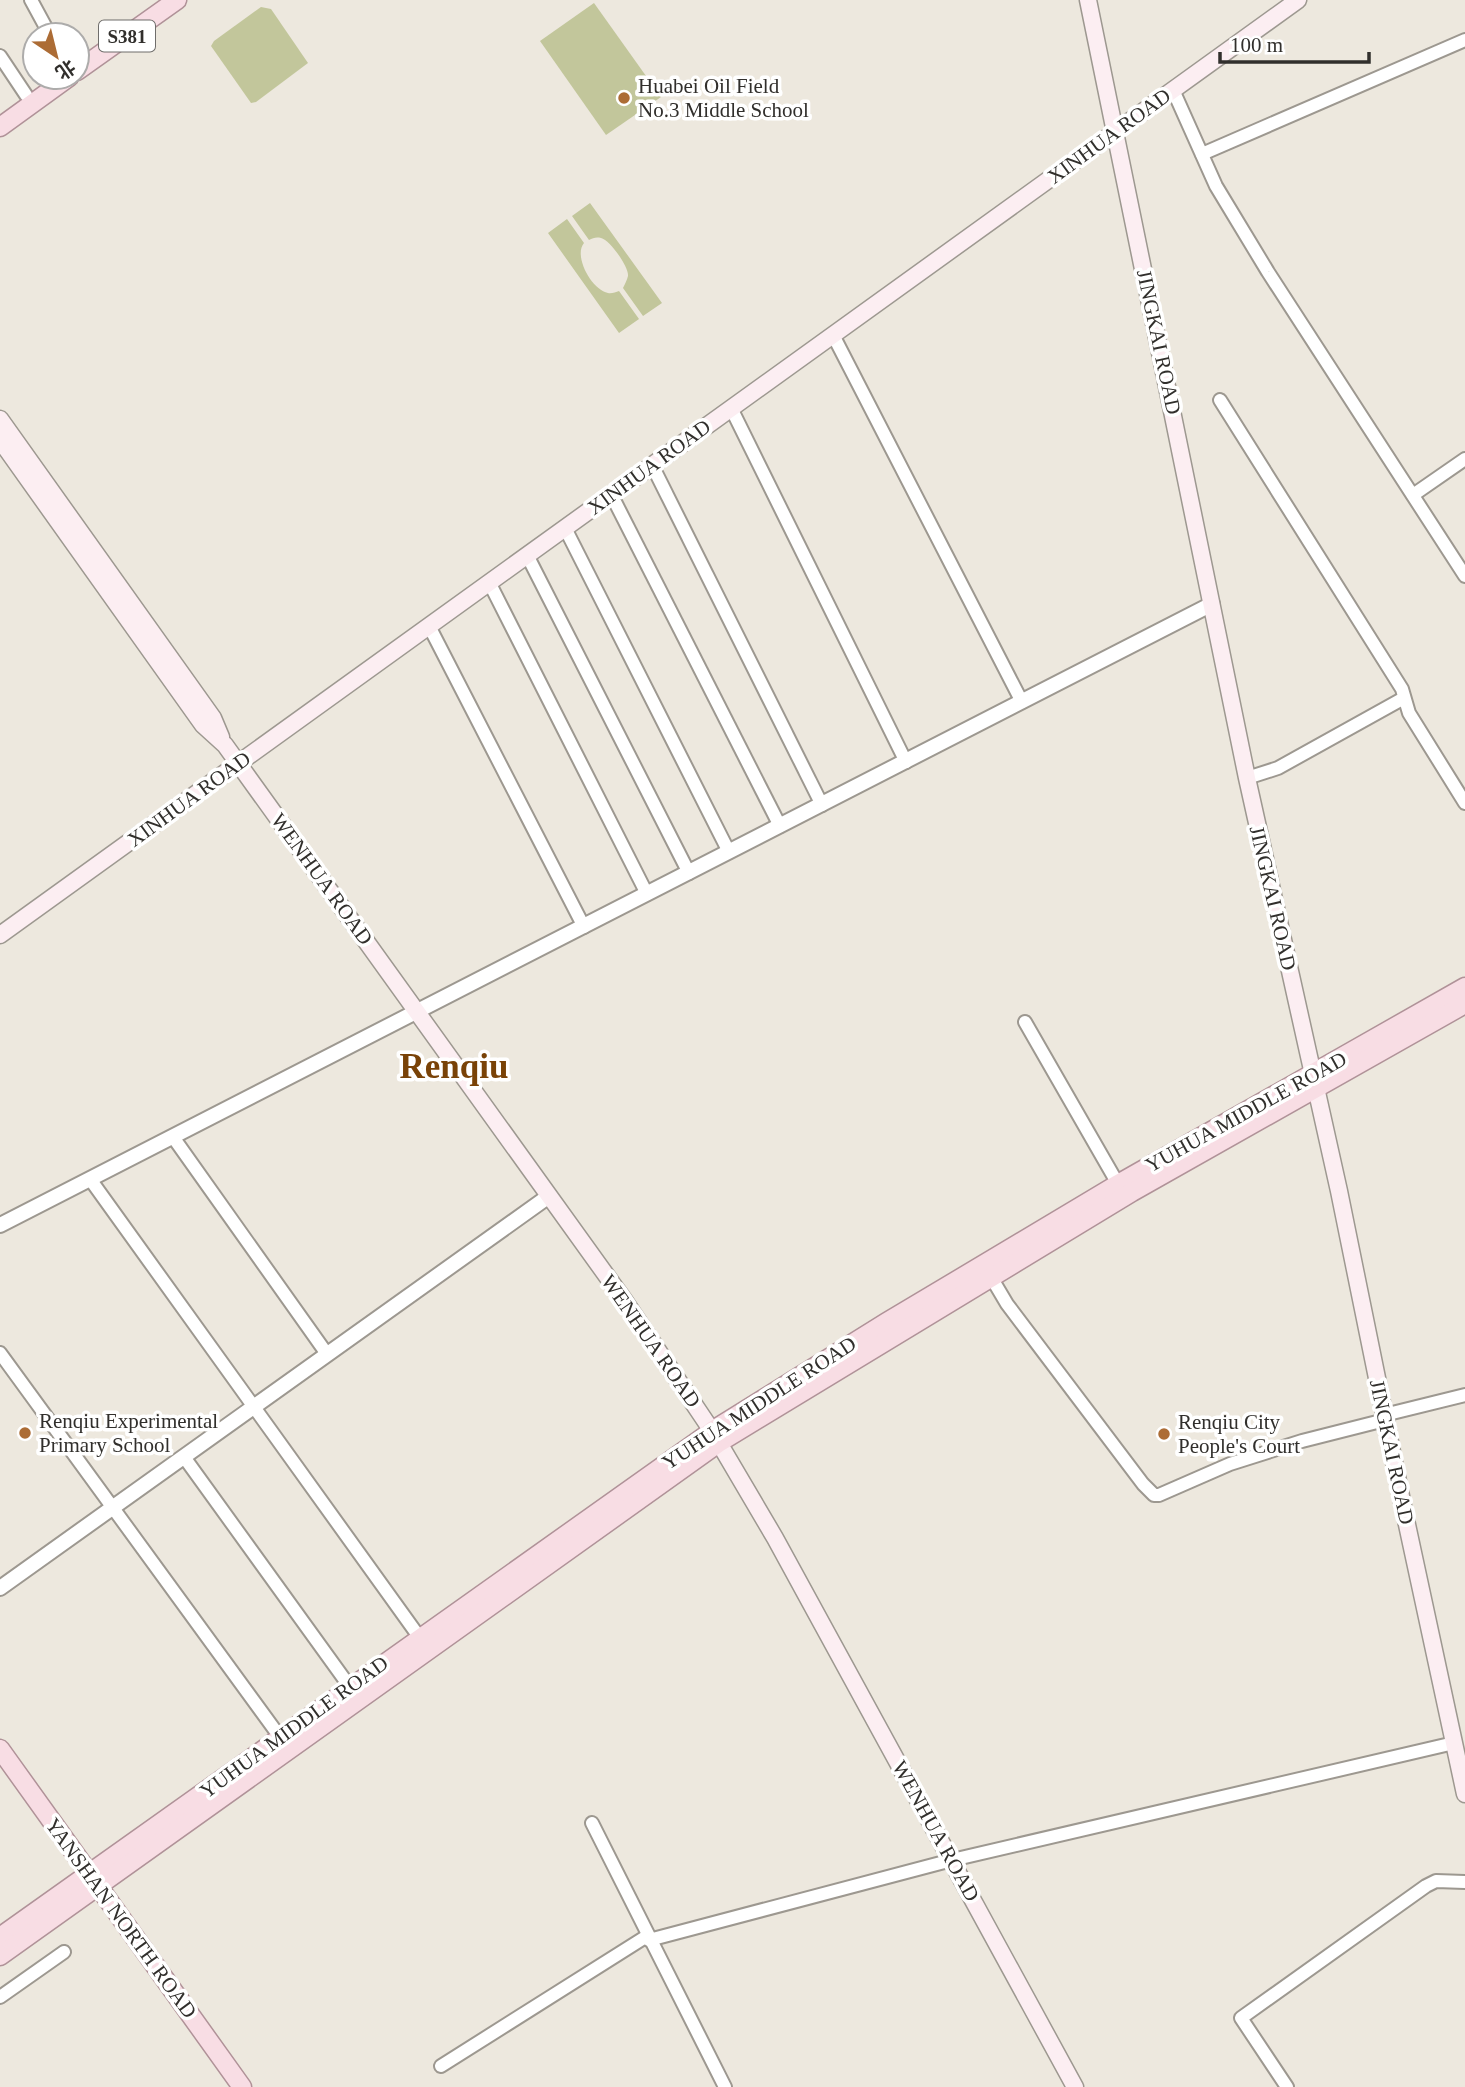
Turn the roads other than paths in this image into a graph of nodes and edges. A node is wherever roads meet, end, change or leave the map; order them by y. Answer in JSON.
{"nodes":[{"id":1,"x":31,"y":0,"type":"edge"},
{"id":2,"x":158,"y":0,"type":"edge"},
{"id":3,"x":177,"y":0,"type":"edge"},
{"id":4,"x":1088,"y":0,"type":"edge"},
{"id":5,"x":1298,"y":0,"type":"edge"},
{"id":6,"x":42,"y":21,"type":"edge"},
{"id":7,"x":1465,"y":40,"type":"edge"},
{"id":8,"x":91,"y":48,"type":"edge"},
{"id":9,"x":0,"y":56,"type":"edge"},
{"id":10,"x":91,"y":61,"type":"edge"},
{"id":11,"x":1173,"y":90,"type":"junction"},
{"id":12,"x":30,"y":91,"type":"edge"},
{"id":13,"x":50,"y":91,"type":"edge"},
{"id":14,"x":26,"y":94,"type":"junction"},
{"id":15,"x":0,"y":113,"type":"edge"},
{"id":16,"x":0,"y":127,"type":"edge"},
{"id":17,"x":1115,"y":131,"type":"junction"},
{"id":18,"x":1202,"y":154,"type":"junction"},
{"id":19,"x":833,"y":335,"type":"junction"},
{"id":20,"x":1220,"y":400,"type":"dead end"},
{"id":21,"x":731,"y":408,"type":"junction"},
{"id":22,"x":0,"y":419,"type":"edge"},
{"id":23,"x":0,"y":440,"type":"edge"},
{"id":24,"x":1465,"y":459,"type":"edge"},
{"id":25,"x":652,"y":465,"type":"junction"},
{"id":26,"x":611,"y":495,"type":"junction"},
{"id":27,"x":1413,"y":495,"type":"junction"},
{"id":28,"x":565,"y":528,"type":"junction"},
{"id":29,"x":527,"y":555,"type":"junction"},
{"id":30,"x":1465,"y":576,"type":"edge"},
{"id":31,"x":489,"y":582,"type":"junction"},
{"id":32,"x":1212,"y":604,"type":"junction"},
{"id":33,"x":429,"y":626,"type":"junction"},
{"id":34,"x":1404,"y":698,"type":"junction"},
{"id":35,"x":1022,"y":702,"type":"junction"},
{"id":36,"x":225,"y":745,"type":"junction"},
{"id":37,"x":906,"y":762,"type":"junction"},
{"id":38,"x":238,"y":763,"type":"junction"},
{"id":39,"x":1247,"y":778,"type":"junction"},
{"id":40,"x":1465,"y":803,"type":"edge"},
{"id":41,"x":822,"y":804,"type":"junction"},
{"id":42,"x":780,"y":826,"type":"junction"},
{"id":43,"x":729,"y":852,"type":"junction"},
{"id":44,"x":689,"y":873,"type":"junction"},
{"id":45,"x":647,"y":894,"type":"junction"},
{"id":46,"x":584,"y":927,"type":"junction"},
{"id":47,"x":0,"y":935,"type":"edge"},
{"id":48,"x":1465,"y":987,"type":"edge"},
{"id":49,"x":1465,"y":1004,"type":"edge"},
{"id":50,"x":418,"y":1012,"type":"junction"},
{"id":51,"x":1025,"y":1022,"type":"dead end"},
{"id":52,"x":1315,"y":1082,"type":"junction"},
{"id":53,"x":173,"y":1137,"type":"junction"},
{"id":54,"x":90,"y":1179,"type":"junction"},
{"id":55,"x":1118,"y":1184,"type":"junction"},
{"id":56,"x":549,"y":1196,"type":"junction"},
{"id":57,"x":0,"y":1225,"type":"edge"},
{"id":58,"x":990,"y":1277,"type":"junction"},
{"id":59,"x":0,"y":1353,"type":"edge"},
{"id":60,"x":327,"y":1354,"type":"junction"},
{"id":61,"x":1465,"y":1395,"type":"edge"},
{"id":62,"x":254,"y":1407,"type":"junction"},
{"id":63,"x":1385,"y":1417,"type":"junction"},
{"id":64,"x":716,"y":1437,"type":"junction"},
{"id":65,"x":184,"y":1457,"type":"junction"},
{"id":66,"x":113,"y":1508,"type":"junction"},
{"id":67,"x":0,"y":1588,"type":"edge"},
{"id":68,"x":420,"y":1637,"type":"junction"},
{"id":69,"x":350,"y":1687,"type":"junction"},
{"id":70,"x":280,"y":1737,"type":"junction"},
{"id":71,"x":1454,"y":1743,"type":"junction"},
{"id":72,"x":0,"y":1749,"type":"edge"},
{"id":73,"x":0,"y":1769,"type":"edge"},
{"id":74,"x":1465,"y":1794,"type":"edge"},
{"id":75,"x":592,"y":1823,"type":"dead end"},
{"id":76,"x":952,"y":1860,"type":"junction"},
{"id":77,"x":1465,"y":1882,"type":"edge"},
{"id":78,"x":89,"y":1883,"type":"junction"},
{"id":79,"x":0,"y":1937,"type":"edge"},
{"id":80,"x":648,"y":1938,"type":"junction"},
{"id":81,"x":64,"y":1951,"type":"dead end"},
{"id":82,"x":0,"y":1956,"type":"edge"},
{"id":83,"x":0,"y":1997,"type":"edge"},
{"id":84,"x":441,"y":2066,"type":"dead end"},
{"id":85,"x":228,"y":2087,"type":"edge"},
{"id":86,"x":242,"y":2087,"type":"edge"},
{"id":87,"x":725,"y":2087,"type":"edge"},
{"id":88,"x":1075,"y":2087,"type":"edge"},
{"id":89,"x":1287,"y":2087,"type":"edge"}],
"edges":[{"from":1,"to":6,"type":"street"},
{"from":2,"to":8,"type":"main road","number":"S381"},
{"from":3,"to":10,"type":"main road","number":"S381"},
{"from":4,"to":17,"type":"main road","name":"JINGKAI ROAD"},
{"from":5,"to":11,"type":"main road","name":"XINHUA ROAD"},
{"from":7,"to":18,"type":"street"},
{"from":9,"to":14,"type":"street"},
{"from":11,"to":17,"type":"main road","name":"XINHUA ROAD"},
{"from":11,"to":18,"type":"street"},
{"from":12,"to":14,"type":"main road"},
{"from":13,"to":16,"type":"main road"},
{"from":14,"to":15,"type":"main road"},
{"from":17,"to":19,"type":"main road","name":"XINHUA ROAD"},
{"from":17,"to":32,"type":"main road","name":"JINGKAI ROAD"},
{"from":18,"to":27,"type":"street"},
{"from":19,"to":21,"type":"main road","name":"XINHUA ROAD"},
{"from":19,"to":35,"type":"street"},
{"from":20,"to":34,"type":"street"},
{"from":21,"to":25,"type":"main road","name":"XINHUA ROAD"},
{"from":21,"to":37,"type":"street"},
{"from":22,"to":36,"type":"main road","name":"WENHUA ROAD"},
{"from":23,"to":36,"type":"main road","name":"WENHUA ROAD"},
{"from":24,"to":27,"type":"street"},
{"from":25,"to":26,"type":"main road","name":"XINHUA ROAD"},
{"from":25,"to":41,"type":"street"},
{"from":26,"to":28,"type":"main road","name":"XINHUA ROAD"},
{"from":26,"to":42,"type":"street"},
{"from":27,"to":30,"type":"street"},
{"from":28,"to":29,"type":"main road","name":"XINHUA ROAD"},
{"from":28,"to":43,"type":"street"},
{"from":29,"to":31,"type":"main road","name":"XINHUA ROAD"},
{"from":29,"to":44,"type":"street"},
{"from":31,"to":33,"type":"main road","name":"XINHUA ROAD"},
{"from":31,"to":45,"type":"street"},
{"from":32,"to":35,"type":"street"},
{"from":32,"to":39,"type":"main road","name":"JINGKAI ROAD"},
{"from":33,"to":38,"type":"main road","name":"XINHUA ROAD"},
{"from":33,"to":46,"type":"street"},
{"from":34,"to":39,"type":"street"},
{"from":34,"to":40,"type":"street"},
{"from":35,"to":37,"type":"street"},
{"from":36,"to":38,"type":"main road","name":"WENHUA ROAD"},
{"from":37,"to":41,"type":"street"},
{"from":38,"to":47,"type":"main road","name":"XINHUA ROAD"},
{"from":38,"to":50,"type":"main road","name":"WENHUA ROAD"},
{"from":39,"to":52,"type":"main road","name":"JINGKAI ROAD"},
{"from":41,"to":42,"type":"street"},
{"from":42,"to":43,"type":"street"},
{"from":43,"to":44,"type":"street"},
{"from":44,"to":45,"type":"street"},
{"from":45,"to":46,"type":"street"},
{"from":46,"to":50,"type":"street"},
{"from":48,"to":52,"type":"main road","name":"YUHUA MIDDLE ROAD"},
{"from":49,"to":52,"type":"main road","name":"YUHUA MIDDLE ROAD"},
{"from":50,"to":53,"type":"street"},
{"from":50,"to":56,"type":"main road","name":"WENHUA ROAD"},
{"from":51,"to":55,"type":"street"},
{"from":52,"to":55,"type":"main road","name":"YUHUA MIDDLE ROAD"},
{"from":52,"to":58,"type":"main road","name":"YUHUA MIDDLE ROAD"},
{"from":52,"to":63,"type":"main road","name":"JINGKAI ROAD"},
{"from":53,"to":54,"type":"street"},
{"from":53,"to":60,"type":"street"},
{"from":54,"to":57,"type":"street"},
{"from":54,"to":62,"type":"street"},
{"from":55,"to":64,"type":"main road","name":"YUHUA MIDDLE ROAD"},
{"from":56,"to":60,"type":"street"},
{"from":56,"to":64,"type":"main road","name":"WENHUA ROAD"},
{"from":58,"to":63,"type":"street"},
{"from":58,"to":64,"type":"main road","name":"YUHUA MIDDLE ROAD"},
{"from":59,"to":66,"type":"street"},
{"from":60,"to":62,"type":"street"},
{"from":61,"to":63,"type":"street"},
{"from":62,"to":65,"type":"street"},
{"from":62,"to":68,"type":"street"},
{"from":63,"to":71,"type":"main road","name":"JINGKAI ROAD"},
{"from":64,"to":68,"type":"main road","name":"YUHUA MIDDLE ROAD"},
{"from":64,"to":76,"type":"main road","name":"WENHUA ROAD"},
{"from":64,"to":78,"type":"main road","name":"YUHUA MIDDLE ROAD"},
{"from":65,"to":66,"type":"street"},
{"from":65,"to":69,"type":"street"},
{"from":66,"to":67,"type":"street"},
{"from":66,"to":70,"type":"street"},
{"from":68,"to":69,"type":"main road","name":"YUHUA MIDDLE ROAD"},
{"from":69,"to":70,"type":"main road","name":"YUHUA MIDDLE ROAD"},
{"from":70,"to":78,"type":"main road","name":"YUHUA MIDDLE ROAD"},
{"from":71,"to":74,"type":"main road","name":"JINGKAI ROAD"},
{"from":71,"to":76,"type":"street"},
{"from":72,"to":78,"type":"main road","name":"YANSHAN NORTH ROAD"},
{"from":73,"to":78,"type":"main road","name":"YANSHAN NORTH ROAD"},
{"from":75,"to":80,"type":"street"},
{"from":76,"to":80,"type":"street"},
{"from":76,"to":88,"type":"main road","name":"WENHUA ROAD"},
{"from":77,"to":89,"type":"street"},
{"from":78,"to":79,"type":"main road"},
{"from":78,"to":82,"type":"main road"},
{"from":78,"to":85,"type":"main road","name":"YANSHAN NORTH ROAD"},
{"from":78,"to":86,"type":"main road","name":"YANSHAN NORTH ROAD"},
{"from":80,"to":84,"type":"street"},
{"from":80,"to":87,"type":"street"},
{"from":81,"to":83,"type":"street"}]}
